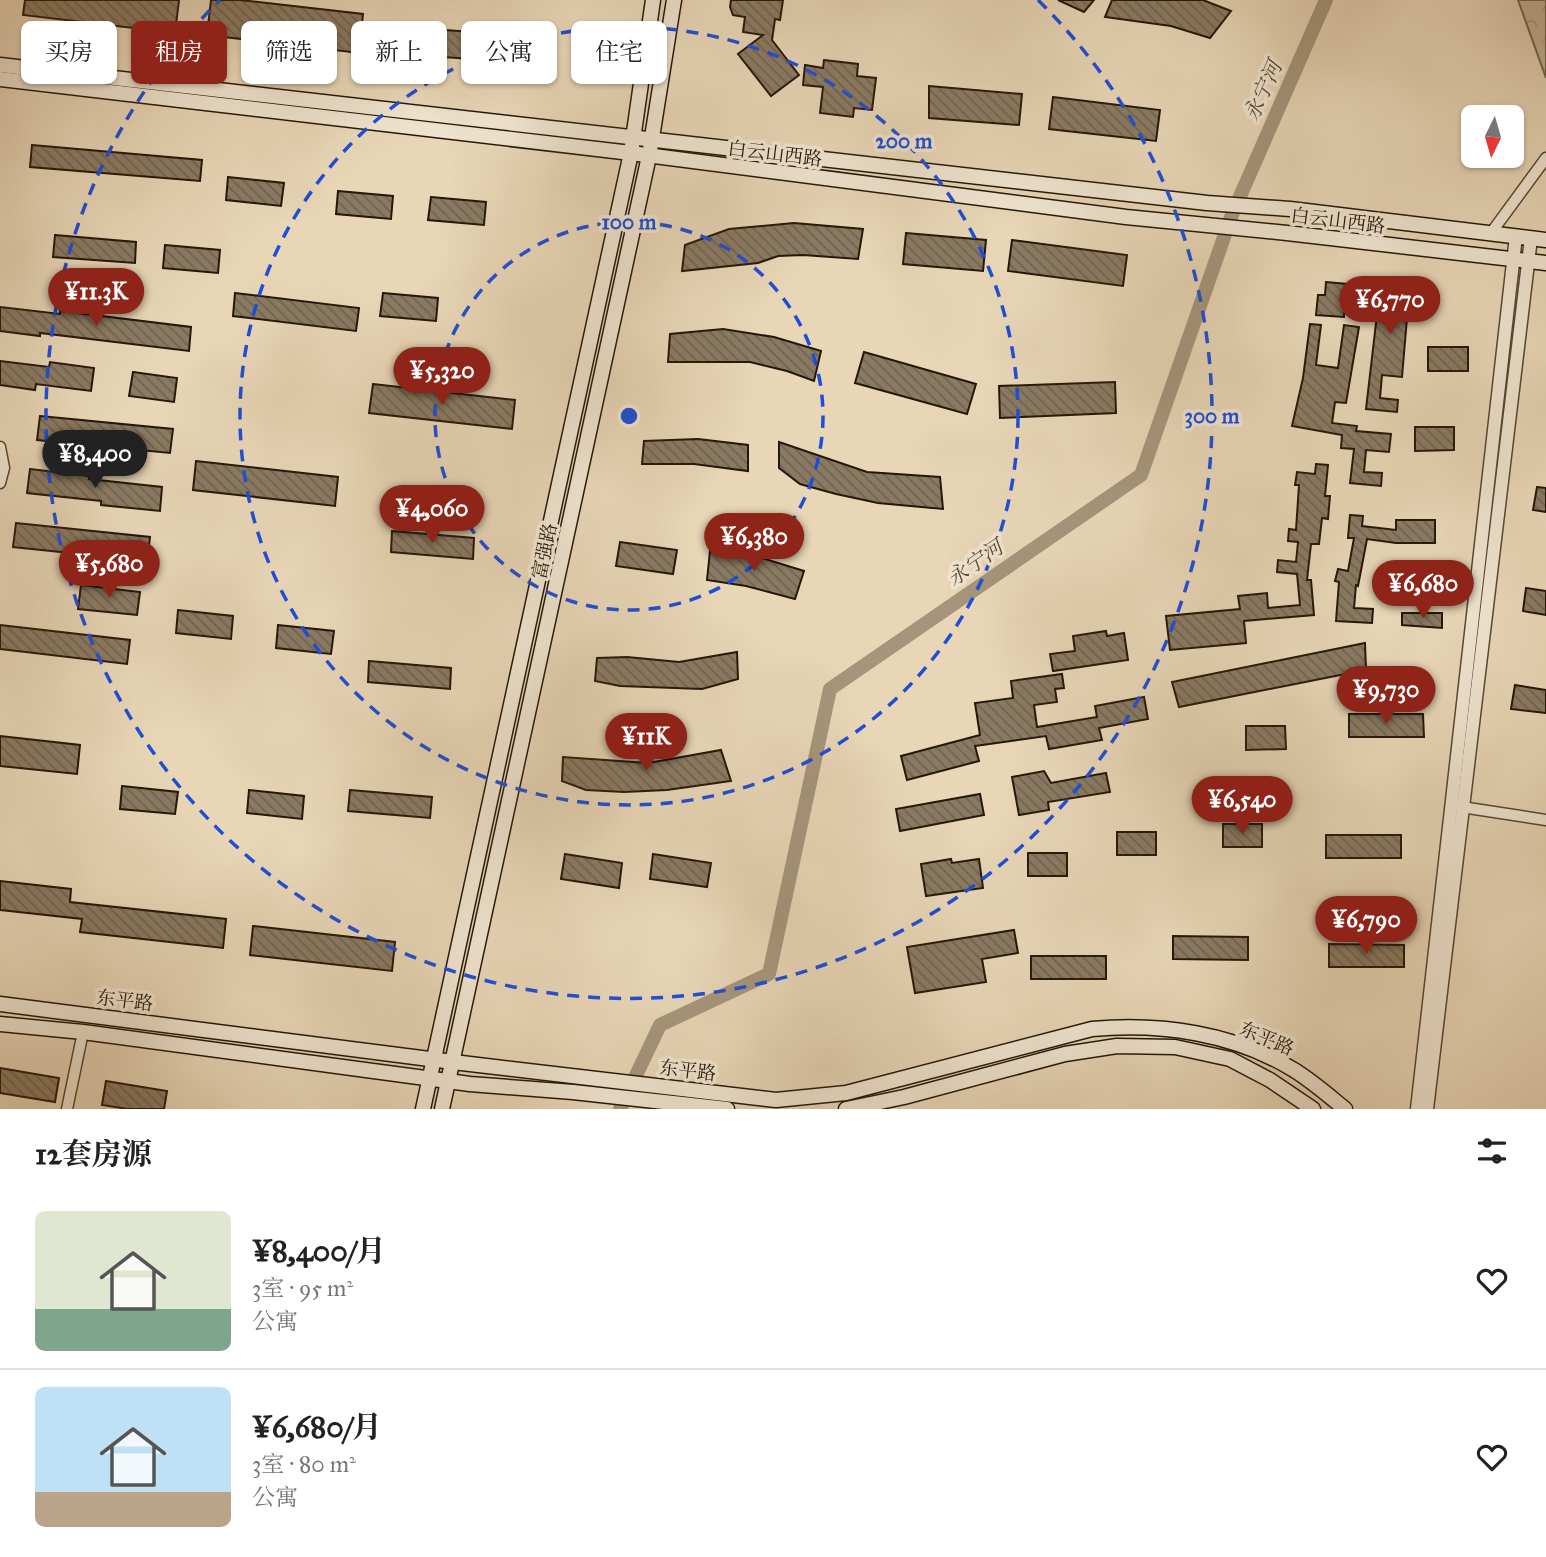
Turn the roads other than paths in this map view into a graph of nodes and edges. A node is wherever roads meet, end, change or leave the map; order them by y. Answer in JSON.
{"nodes":[{"id":1,"x":653,"y":0,"type":"edge"},
{"id":2,"x":674,"y":0,"type":"edge"},
{"id":3,"x":0,"y":65,"type":"edge"},
{"id":4,"x":0,"y":79,"type":"edge"},
{"id":5,"x":634,"y":136,"type":"junction"},
{"id":6,"x":651,"y":138,"type":"junction"},
{"id":7,"x":631,"y":153,"type":"junction"},
{"id":8,"x":649,"y":156,"type":"junction"},
{"id":9,"x":1546,"y":158,"type":"edge"},
{"id":10,"x":1491,"y":233,"type":"junction"},
{"id":11,"x":1516,"y":236,"type":"junction"},
{"id":12,"x":1539,"y":239,"type":"edge"},
{"id":13,"x":1521,"y":260,"type":"junction"},
{"id":14,"x":1546,"y":263,"type":"edge"},
{"id":15,"x":0,"y":447,"type":"edge"},
{"id":16,"x":0,"y":483,"type":"edge"},
{"id":17,"x":1458,"y":806,"type":"junction"},
{"id":18,"x":1546,"y":820,"type":"edge"},
{"id":19,"x":0,"y":1004,"type":"edge"},
{"id":20,"x":0,"y":1024,"type":"edge"},
{"id":21,"x":83,"y":1032,"type":"junction"},
{"id":22,"x":434,"y":1059,"type":"junction"},
{"id":23,"x":453,"y":1062,"type":"junction"},
{"id":24,"x":430,"y":1078,"type":"junction"},
{"id":25,"x":448,"y":1082,"type":"junction"},
{"id":26,"x":67,"y":1109,"type":"edge"},
{"id":27,"x":423,"y":1109,"type":"edge"},
{"id":28,"x":442,"y":1109,"type":"edge"},
{"id":29,"x":727,"y":1109,"type":"edge"},
{"id":30,"x":846,"y":1109,"type":"edge"},
{"id":31,"x":1313,"y":1109,"type":"edge"},
{"id":32,"x":1345,"y":1109,"type":"edge"},
{"id":33,"x":1418,"y":1109,"type":"edge"},
{"id":34,"x":1427,"y":1109,"type":"edge"}],
"edges":[{"from":1,"to":5,"type":"main road","name":"富强路"},
{"from":2,"to":6,"type":"main road","name":"富强路"},
{"from":3,"to":5,"type":"main road","name":"白云山西路"},
{"from":4,"to":7,"type":"main road","name":"白云山西路"},
{"from":5,"to":6,"type":"main road","name":"白云山西路"},
{"from":5,"to":7,"type":"main road","name":"富强路"},
{"from":6,"to":8,"type":"main road","name":"富强路"},
{"from":6,"to":10,"type":"main road","name":"白云山西路"},
{"from":7,"to":8,"type":"main road","name":"白云山西路"},
{"from":7,"to":22,"type":"main road","name":"富强路"},
{"from":8,"to":13,"type":"main road","name":"白云山西路"},
{"from":8,"to":23,"type":"main road","name":"富强路"},
{"from":9,"to":10,"type":"street"},
{"from":10,"to":11,"type":"main road","name":"白云山西路"},
{"from":11,"to":12,"type":"main road","name":"白云山西路"},
{"from":11,"to":13,"type":"street"},
{"from":12,"to":13,"type":"street"},
{"from":13,"to":14,"type":"main road","name":"白云山西路"},
{"from":13,"to":17,"type":"street"},
{"from":15,"to":16,"type":"street"},
{"from":17,"to":18,"type":"street"},
{"from":17,"to":33,"type":"street"},
{"from":17,"to":34,"type":"street"},
{"from":19,"to":22,"type":"main road","name":"东平路"},
{"from":20,"to":21,"type":"main road","name":"东平路"},
{"from":21,"to":24,"type":"main road","name":"东平路"},
{"from":21,"to":26,"type":"street"},
{"from":22,"to":23,"type":"main road","name":"东平路"},
{"from":22,"to":24,"type":"main road","name":"富强路"},
{"from":23,"to":25,"type":"main road","name":"富强路"},
{"from":23,"to":32,"type":"main road","name":"东平路"},
{"from":24,"to":25,"type":"main road","name":"东平路"},
{"from":24,"to":27,"type":"main road","name":"富强路"},
{"from":25,"to":28,"type":"main road","name":"富强路"},
{"from":25,"to":29,"type":"main road","name":"东平路"},
{"from":30,"to":31,"type":"main road","name":"东平路"}]}
